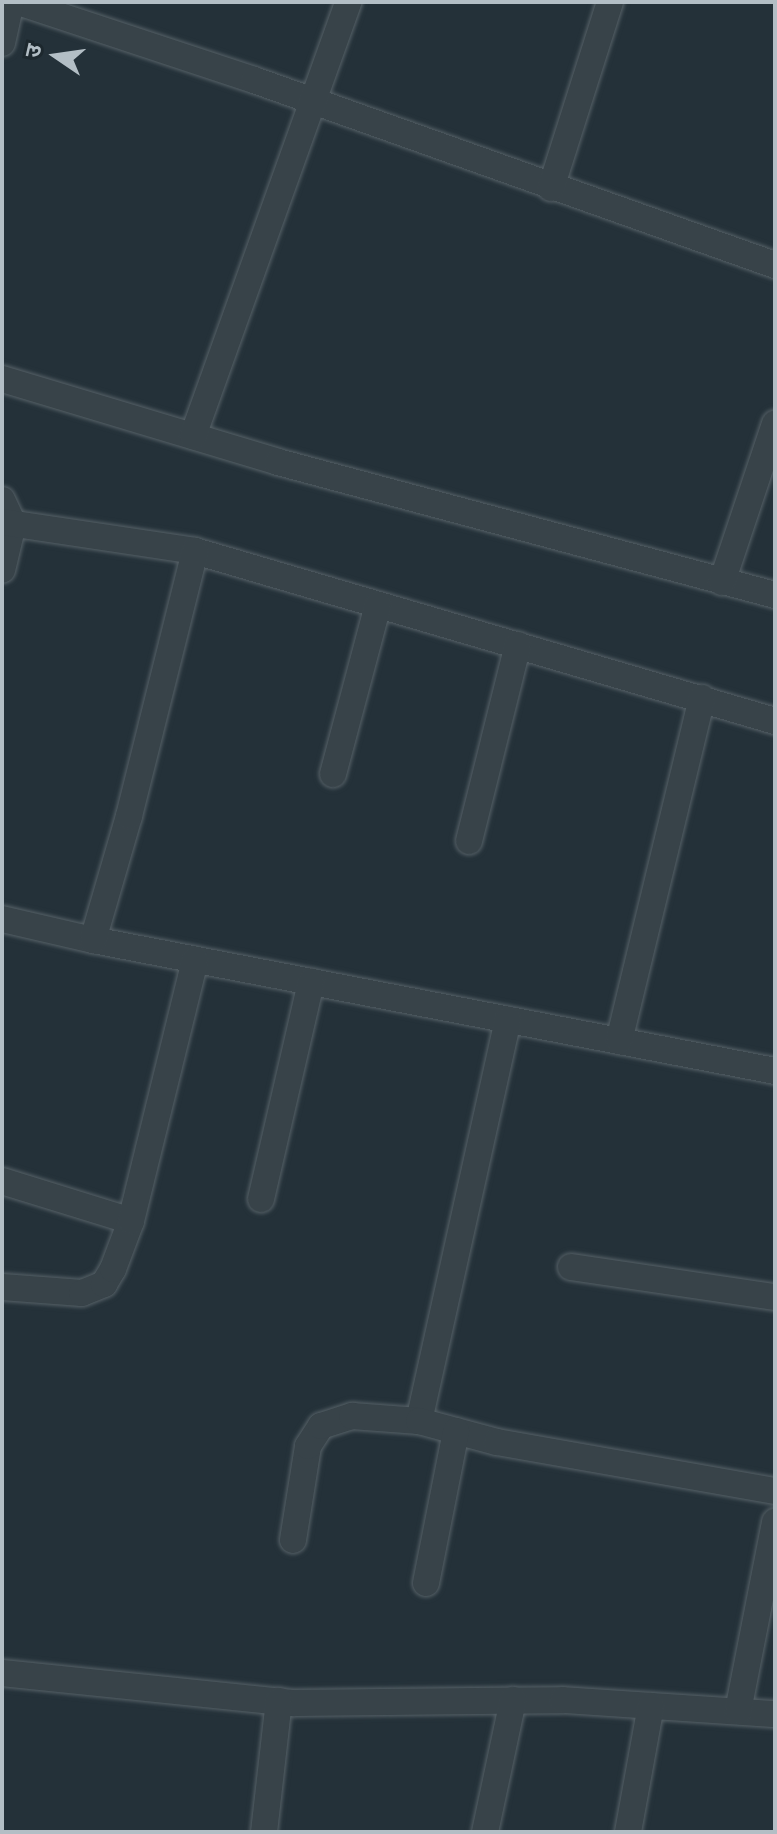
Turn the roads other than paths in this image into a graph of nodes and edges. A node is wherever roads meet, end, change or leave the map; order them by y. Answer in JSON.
{"nodes":[{"id":1,"x":11,"y":2,"type":"edge"},
{"id":2,"x":18,"y":2,"type":"edge"},
{"id":3,"x":348,"y":2,"type":"edge"},
{"id":4,"x":610,"y":2,"type":"edge"},
{"id":5,"x":2,"y":43,"type":"edge"},
{"id":6,"x":312,"y":101,"type":"junction"},
{"id":7,"x":551,"y":188,"type":"junction"},
{"id":8,"x":775,"y":265,"type":"edge"},
{"id":9,"x":2,"y":379,"type":"edge"},
{"id":10,"x":775,"y":424,"type":"edge"},
{"id":11,"x":193,"y":436,"type":"junction"},
{"id":12,"x":2,"y":500,"type":"edge"},
{"id":13,"x":8,"y":523,"type":"edge"},
{"id":14,"x":195,"y":551,"type":"junction"},
{"id":15,"x":2,"y":570,"type":"edge"},
{"id":16,"x":722,"y":582,"type":"junction"},
{"id":17,"x":775,"y":595,"type":"edge"},
{"id":18,"x":378,"y":605,"type":"junction"},
{"id":19,"x":518,"y":645,"type":"junction"},
{"id":20,"x":702,"y":698,"type":"junction"},
{"id":21,"x":775,"y":721,"type":"edge"},
{"id":22,"x":333,"y":774,"type":"dead end"},
{"id":23,"x":469,"y":841,"type":"dead end"},
{"id":24,"x":2,"y":919,"type":"edge"},
{"id":25,"x":93,"y":940,"type":"junction"},
{"id":26,"x":195,"y":960,"type":"junction"},
{"id":27,"x":311,"y":982,"type":"junction"},
{"id":28,"x":508,"y":1020,"type":"junction"},
{"id":29,"x":619,"y":1041,"type":"junction"},
{"id":30,"x":775,"y":1071,"type":"edge"},
{"id":31,"x":2,"y":1181,"type":"edge"},
{"id":32,"x":261,"y":1199,"type":"dead end"},
{"id":33,"x":131,"y":1221,"type":"junction"},
{"id":34,"x":571,"y":1267,"type":"dead end"},
{"id":35,"x":2,"y":1287,"type":"edge"},
{"id":36,"x":775,"y":1297,"type":"edge"},
{"id":37,"x":419,"y":1421,"type":"junction"},
{"id":38,"x":456,"y":1431,"type":"junction"},
{"id":39,"x":775,"y":1491,"type":"edge"},
{"id":40,"x":775,"y":1522,"type":"edge"},
{"id":41,"x":293,"y":1540,"type":"dead end"},
{"id":42,"x":426,"y":1583,"type":"dead end"},
{"id":43,"x":2,"y":1673,"type":"edge"},
{"id":44,"x":513,"y":1700,"type":"junction"},
{"id":45,"x":279,"y":1701,"type":"junction"},
{"id":46,"x":651,"y":1706,"type":"junction"},
{"id":47,"x":738,"y":1711,"type":"junction"},
{"id":48,"x":775,"y":1714,"type":"edge"},
{"id":49,"x":264,"y":1832,"type":"edge"},
{"id":50,"x":485,"y":1832,"type":"edge"},
{"id":51,"x":628,"y":1832,"type":"edge"}],
"edges":[{"from":1,"to":5,"type":"street"},
{"from":2,"to":6,"type":"street"},
{"from":3,"to":6,"type":"street"},
{"from":4,"to":7,"type":"street"},
{"from":6,"to":7,"type":"street"},
{"from":6,"to":11,"type":"street"},
{"from":7,"to":8,"type":"street"},
{"from":9,"to":11,"type":"street"},
{"from":10,"to":16,"type":"street"},
{"from":11,"to":16,"type":"street"},
{"from":12,"to":13,"type":"street"},
{"from":13,"to":14,"type":"street"},
{"from":13,"to":15,"type":"street"},
{"from":14,"to":18,"type":"street"},
{"from":14,"to":25,"type":"street"},
{"from":16,"to":17,"type":"street"},
{"from":18,"to":19,"type":"street"},
{"from":18,"to":22,"type":"street"},
{"from":19,"to":20,"type":"street"},
{"from":19,"to":23,"type":"street"},
{"from":20,"to":21,"type":"street"},
{"from":20,"to":29,"type":"street"},
{"from":24,"to":25,"type":"street"},
{"from":25,"to":26,"type":"street"},
{"from":26,"to":27,"type":"street"},
{"from":26,"to":33,"type":"street"},
{"from":27,"to":28,"type":"street"},
{"from":27,"to":32,"type":"street"},
{"from":28,"to":29,"type":"street"},
{"from":28,"to":37,"type":"street"},
{"from":29,"to":30,"type":"street"},
{"from":31,"to":33,"type":"street"},
{"from":33,"to":35,"type":"street"},
{"from":34,"to":36,"type":"street"},
{"from":37,"to":38,"type":"street"},
{"from":37,"to":41,"type":"street"},
{"from":38,"to":39,"type":"street"},
{"from":38,"to":42,"type":"street"},
{"from":40,"to":47,"type":"street"},
{"from":43,"to":45,"type":"street"},
{"from":44,"to":45,"type":"street"},
{"from":44,"to":46,"type":"street"},
{"from":44,"to":50,"type":"street"},
{"from":45,"to":49,"type":"street"},
{"from":46,"to":47,"type":"street"},
{"from":46,"to":51,"type":"street"},
{"from":47,"to":48,"type":"street"}]}
